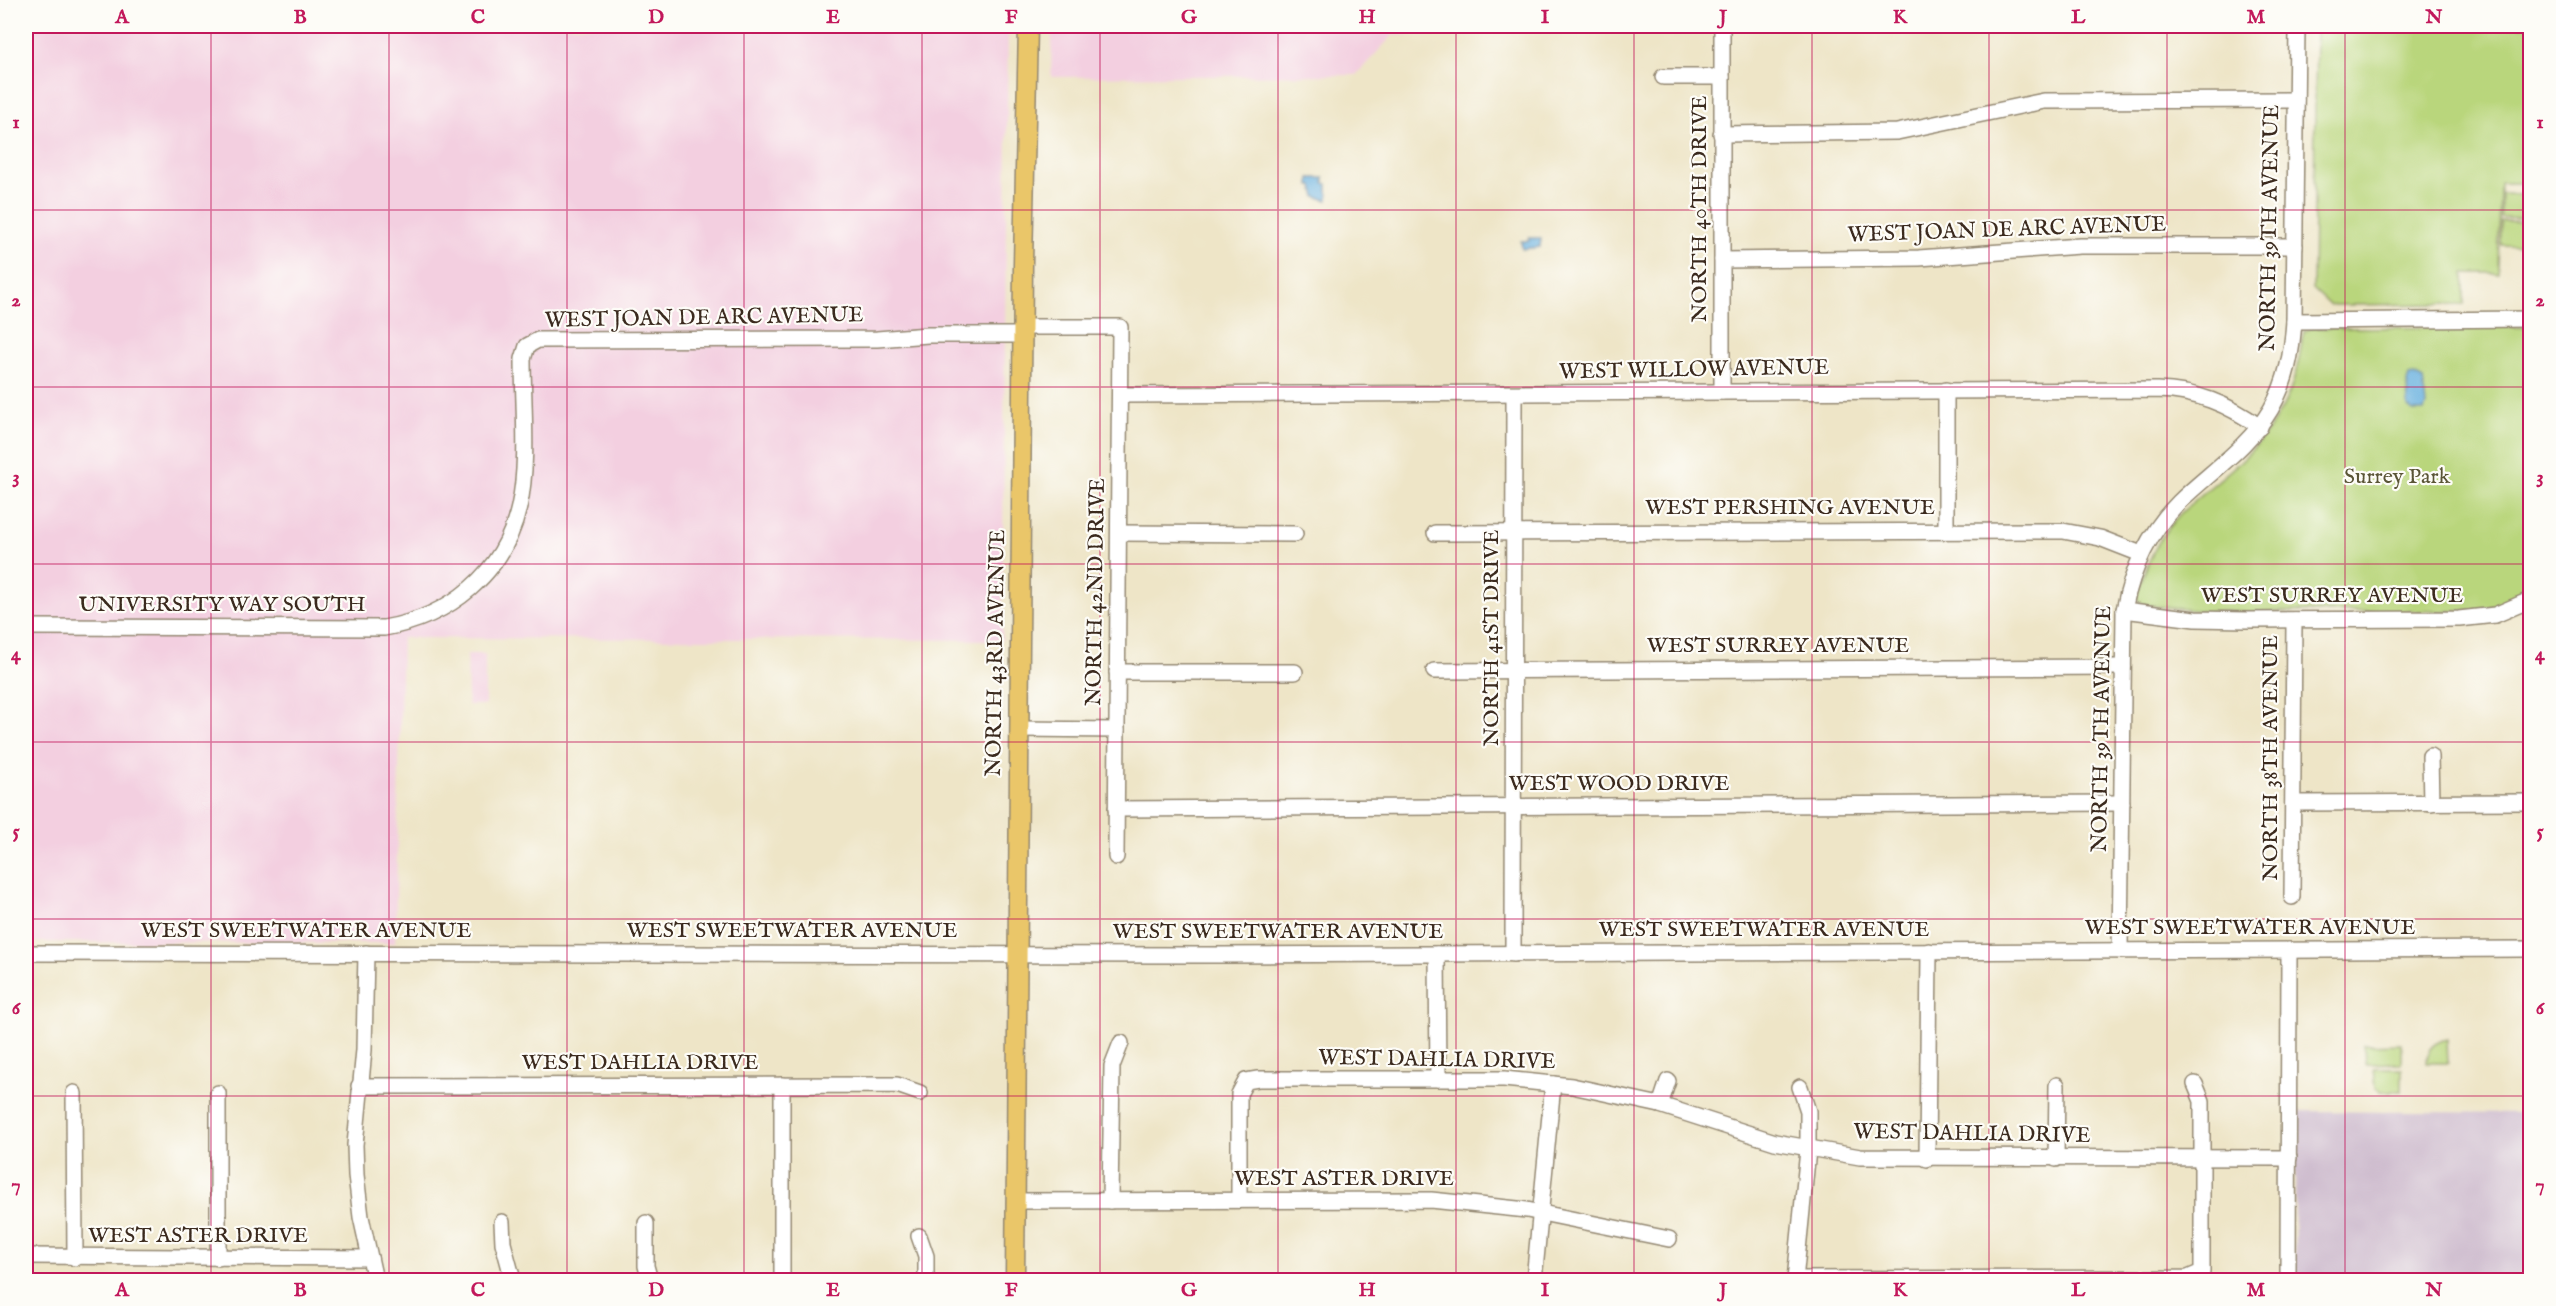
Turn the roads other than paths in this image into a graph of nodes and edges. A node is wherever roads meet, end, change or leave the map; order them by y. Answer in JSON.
{"nodes":[{"id":1,"x":1028,"y":26,"type":"edge"},
{"id":2,"x":1722,"y":26,"type":"edge"},
{"id":3,"x":2297,"y":26,"type":"edge"},
{"id":4,"x":1663,"y":77,"type":"dead end"},
{"id":5,"x":1722,"y":77,"type":"junction"},
{"id":6,"x":2296,"y":100,"type":"junction"},
{"id":7,"x":1721,"y":134,"type":"junction"},
{"id":8,"x":2295,"y":246,"type":"junction"},
{"id":9,"x":1722,"y":260,"type":"junction"},
{"id":10,"x":2530,"y":319,"type":"edge"},
{"id":11,"x":2294,"y":321,"type":"junction"},
{"id":12,"x":1120,"y":327,"type":"joint"},
{"id":13,"x":1022,"y":331,"type":"junction"},
{"id":14,"x":1946,"y":390,"type":"junction"},
{"id":15,"x":1722,"y":392,"type":"junction"},
{"id":16,"x":1514,"y":394,"type":"junction"},
{"id":17,"x":1120,"y":395,"type":"junction"},
{"id":18,"x":2260,"y":426,"type":"junction"},
{"id":19,"x":1946,"y":530,"type":"junction"},
{"id":20,"x":1435,"y":532,"type":"dead end"},
{"id":21,"x":1515,"y":532,"type":"junction"},
{"id":22,"x":1119,"y":533,"type":"junction"},
{"id":23,"x":1295,"y":534,"type":"dead end"},
{"id":24,"x":2141,"y":554,"type":"junction"},
{"id":25,"x":2528,"y":608,"type":"edge"},
{"id":26,"x":2124,"y":610,"type":"junction"},
{"id":27,"x":418,"y":620,"type":"joint"},
{"id":28,"x":2294,"y":620,"type":"junction"},
{"id":29,"x":26,"y":627,"type":"edge"},
{"id":30,"x":2123,"y":667,"type":"junction"},
{"id":31,"x":1514,"y":670,"type":"junction"},
{"id":32,"x":1434,"y":671,"type":"dead end"},
{"id":33,"x":1117,"y":672,"type":"junction"},
{"id":34,"x":1295,"y":672,"type":"dead end"},
{"id":35,"x":1019,"y":729,"type":"junction"},
{"id":36,"x":1117,"y":730,"type":"junction"},
{"id":37,"x":2430,"y":756,"type":"dead end"},
{"id":38,"x":2530,"y":802,"type":"edge"},
{"id":39,"x":2122,"y":803,"type":"junction"},
{"id":40,"x":2293,"y":803,"type":"junction"},
{"id":41,"x":2431,"y":803,"type":"junction"},
{"id":42,"x":1514,"y":807,"type":"junction"},
{"id":43,"x":1116,"y":809,"type":"junction"},
{"id":44,"x":1116,"y":857,"type":"dead end"},
{"id":45,"x":2292,"y":897,"type":"dead end"},
{"id":46,"x":2530,"y":949,"type":"edge"},
{"id":47,"x":2289,"y":950,"type":"junction"},
{"id":48,"x":1929,"y":951,"type":"junction"},
{"id":49,"x":2120,"y":951,"type":"junction"},
{"id":50,"x":26,"y":953,"type":"edge"},
{"id":51,"x":366,"y":953,"type":"junction"},
{"id":52,"x":1017,"y":954,"type":"junction"},
{"id":53,"x":1437,"y":954,"type":"junction"},
{"id":54,"x":1514,"y":954,"type":"junction"},
{"id":55,"x":1121,"y":1043,"type":"dead end"},
{"id":56,"x":1438,"y":1079,"type":"junction"},
{"id":57,"x":1668,"y":1081,"type":"dead end"},
{"id":58,"x":1553,"y":1084,"type":"junction"},
{"id":59,"x":2194,"y":1084,"type":"dead end"},
{"id":60,"x":782,"y":1085,"type":"junction"},
{"id":61,"x":2056,"y":1085,"type":"dead end"},
{"id":62,"x":359,"y":1086,"type":"junction"},
{"id":63,"x":1800,"y":1087,"type":"dead end"},
{"id":64,"x":74,"y":1093,"type":"dead end"},
{"id":65,"x":218,"y":1093,"type":"dead end"},
{"id":66,"x":920,"y":1093,"type":"dead end"},
{"id":67,"x":1660,"y":1105,"type":"junction"},
{"id":68,"x":1808,"y":1150,"type":"junction"},
{"id":69,"x":2203,"y":1158,"type":"junction"},
{"id":70,"x":2289,"y":1158,"type":"junction"},
{"id":71,"x":1927,"y":1159,"type":"junction"},
{"id":72,"x":2056,"y":1159,"type":"junction"},
{"id":73,"x":1239,"y":1200,"type":"junction"},
{"id":74,"x":1016,"y":1201,"type":"junction"},
{"id":75,"x":1110,"y":1201,"type":"junction"},
{"id":76,"x":1541,"y":1213,"type":"junction"},
{"id":77,"x":502,"y":1222,"type":"dead end"},
{"id":78,"x":646,"y":1223,"type":"dead end"},
{"id":79,"x":919,"y":1236,"type":"dead end"},
{"id":80,"x":1669,"y":1239,"type":"dead end"},
{"id":81,"x":26,"y":1256,"type":"edge"},
{"id":82,"x":75,"y":1258,"type":"junction"},
{"id":83,"x":218,"y":1258,"type":"junction"},
{"id":84,"x":370,"y":1258,"type":"junction"},
{"id":85,"x":1795,"y":1280,"type":"edge"},
{"id":86,"x":375,"y":1281,"type":"edge"},
{"id":87,"x":513,"y":1281,"type":"edge"},
{"id":88,"x":650,"y":1281,"type":"edge"},
{"id":89,"x":782,"y":1281,"type":"edge"},
{"id":90,"x":926,"y":1281,"type":"edge"},
{"id":91,"x":1015,"y":1281,"type":"edge"},
{"id":92,"x":1534,"y":1281,"type":"edge"},
{"id":93,"x":2288,"y":1281,"type":"edge"}],
"edges":[{"from":1,"to":13,"type":"main road","name":"NORTH 43RD AVENUE"},
{"from":2,"to":5,"type":"street","name":"NORTH 40TH DRIVE"},
{"from":3,"to":6,"type":"street","name":"NORTH 39TH AVENUE"},
{"from":4,"to":5,"type":"street"},
{"from":5,"to":7,"type":"street","name":"NORTH 40TH DRIVE"},
{"from":6,"to":7,"type":"street"},
{"from":6,"to":8,"type":"street","name":"NORTH 39TH AVENUE"},
{"from":7,"to":9,"type":"street","name":"NORTH 40TH DRIVE"},
{"from":8,"to":9,"type":"street","name":"WEST JOAN DE ARC AVENUE"},
{"from":8,"to":11,"type":"street","name":"NORTH 39TH AVENUE"},
{"from":9,"to":15,"type":"street","name":"NORTH 40TH DRIVE"},
{"from":10,"to":11,"type":"street"},
{"from":11,"to":18,"type":"street","name":"NORTH 39TH AVENUE"},
{"from":12,"to":13,"type":"street","name":"WEST JOAN DE ARC AVENUE"},
{"from":12,"to":17,"type":"street","name":"NORTH 42ND DRIVE"},
{"from":13,"to":27,"type":"street","name":"WEST JOAN DE ARC AVENUE"},
{"from":13,"to":35,"type":"main road","name":"NORTH 43RD AVENUE"},
{"from":14,"to":15,"type":"street","name":"WEST WILLOW AVENUE"},
{"from":14,"to":18,"type":"street","name":"WEST WILLOW AVENUE"},
{"from":14,"to":19,"type":"street"},
{"from":15,"to":16,"type":"street","name":"WEST WILLOW AVENUE"},
{"from":16,"to":17,"type":"street","name":"WEST WILLOW AVENUE"},
{"from":16,"to":21,"type":"street","name":"NORTH 41ST DRIVE"},
{"from":17,"to":22,"type":"street","name":"NORTH 42ND DRIVE"},
{"from":18,"to":24,"type":"street","name":"NORTH 39TH AVENUE"},
{"from":19,"to":21,"type":"street","name":"WEST PERSHING AVENUE"},
{"from":19,"to":24,"type":"street","name":"WEST PERSHING AVENUE"},
{"from":20,"to":21,"type":"street","name":"WEST PERSHING AVENUE"},
{"from":21,"to":31,"type":"street","name":"NORTH 41ST DRIVE"},
{"from":22,"to":23,"type":"street"},
{"from":22,"to":33,"type":"street","name":"NORTH 42ND DRIVE"},
{"from":24,"to":26,"type":"street","name":"NORTH 39TH AVENUE"},
{"from":25,"to":28,"type":"street","name":"WEST SURREY AVENUE"},
{"from":26,"to":28,"type":"street","name":"WEST SURREY AVENUE"},
{"from":26,"to":30,"type":"street","name":"NORTH 39TH AVENUE"},
{"from":27,"to":29,"type":"street","name":"UNIVERSITY WAY SOUTH"},
{"from":28,"to":40,"type":"street","name":"NORTH 38TH AVENUE"},
{"from":30,"to":31,"type":"street","name":"WEST SURREY AVENUE"},
{"from":30,"to":39,"type":"street","name":"NORTH 39TH AVENUE"},
{"from":31,"to":32,"type":"street","name":"WEST SURREY AVENUE"},
{"from":31,"to":42,"type":"street","name":"NORTH 41ST DRIVE"},
{"from":33,"to":34,"type":"street"},
{"from":33,"to":36,"type":"street","name":"NORTH 42ND DRIVE"},
{"from":35,"to":36,"type":"street"},
{"from":35,"to":52,"type":"main road","name":"NORTH 43RD AVENUE"},
{"from":36,"to":43,"type":"street","name":"NORTH 42ND DRIVE"},
{"from":37,"to":41,"type":"street"},
{"from":38,"to":41,"type":"street"},
{"from":39,"to":42,"type":"street","name":"WEST WOOD DRIVE"},
{"from":39,"to":49,"type":"street","name":"NORTH 39TH AVENUE"},
{"from":40,"to":41,"type":"street"},
{"from":40,"to":45,"type":"street","name":"NORTH 38TH AVENUE"},
{"from":42,"to":43,"type":"street","name":"WEST WOOD DRIVE"},
{"from":42,"to":54,"type":"street","name":"NORTH 41ST DRIVE"},
{"from":43,"to":44,"type":"street","name":"NORTH 42ND DRIVE"},
{"from":46,"to":47,"type":"street","name":"WEST SWEETWATER AVENUE"},
{"from":47,"to":49,"type":"street","name":"WEST SWEETWATER AVENUE"},
{"from":47,"to":70,"type":"street"},
{"from":48,"to":49,"type":"street","name":"WEST SWEETWATER AVENUE"},
{"from":48,"to":54,"type":"street","name":"WEST SWEETWATER AVENUE"},
{"from":48,"to":71,"type":"street"},
{"from":50,"to":51,"type":"street","name":"WEST SWEETWATER AVENUE"},
{"from":51,"to":52,"type":"street","name":"WEST SWEETWATER AVENUE"},
{"from":51,"to":62,"type":"street"},
{"from":52,"to":53,"type":"street","name":"WEST SWEETWATER AVENUE"},
{"from":52,"to":74,"type":"main road","name":"NORTH 43RD AVENUE"},
{"from":53,"to":54,"type":"street","name":"WEST SWEETWATER AVENUE"},
{"from":53,"to":56,"type":"street"},
{"from":55,"to":75,"type":"street"},
{"from":56,"to":58,"type":"street","name":"WEST DAHLIA DRIVE"},
{"from":56,"to":73,"type":"street","name":"WEST DAHLIA DRIVE"},
{"from":57,"to":67,"type":"street"},
{"from":58,"to":67,"type":"street","name":"WEST DAHLIA DRIVE"},
{"from":58,"to":76,"type":"street"},
{"from":59,"to":69,"type":"street"},
{"from":60,"to":62,"type":"street","name":"WEST DAHLIA DRIVE"},
{"from":60,"to":66,"type":"street","name":"WEST DAHLIA DRIVE"},
{"from":60,"to":89,"type":"street"},
{"from":61,"to":72,"type":"street"},
{"from":62,"to":84,"type":"street"},
{"from":63,"to":68,"type":"street"},
{"from":64,"to":82,"type":"street"},
{"from":65,"to":83,"type":"street"},
{"from":67,"to":68,"type":"street","name":"WEST DAHLIA DRIVE"},
{"from":68,"to":71,"type":"street","name":"WEST DAHLIA DRIVE"},
{"from":68,"to":85,"type":"street"},
{"from":69,"to":70,"type":"street","name":"WEST DAHLIA DRIVE"},
{"from":69,"to":72,"type":"street","name":"WEST DAHLIA DRIVE"},
{"from":69,"to":85,"type":"street"},
{"from":70,"to":93,"type":"street"},
{"from":71,"to":72,"type":"street","name":"WEST DAHLIA DRIVE"},
{"from":73,"to":75,"type":"street","name":"WEST ASTER DRIVE"},
{"from":73,"to":76,"type":"street","name":"WEST ASTER DRIVE"},
{"from":74,"to":75,"type":"street","name":"WEST ASTER DRIVE"},
{"from":74,"to":91,"type":"main road","name":"NORTH 43RD AVENUE"},
{"from":76,"to":80,"type":"street","name":"WEST ASTER DRIVE"},
{"from":76,"to":92,"type":"street"},
{"from":77,"to":87,"type":"street"},
{"from":78,"to":88,"type":"street"},
{"from":79,"to":90,"type":"street"},
{"from":81,"to":82,"type":"street","name":"WEST ASTER DRIVE"},
{"from":82,"to":83,"type":"street","name":"WEST ASTER DRIVE"},
{"from":83,"to":84,"type":"street","name":"WEST ASTER DRIVE"},
{"from":84,"to":86,"type":"street"}]}
